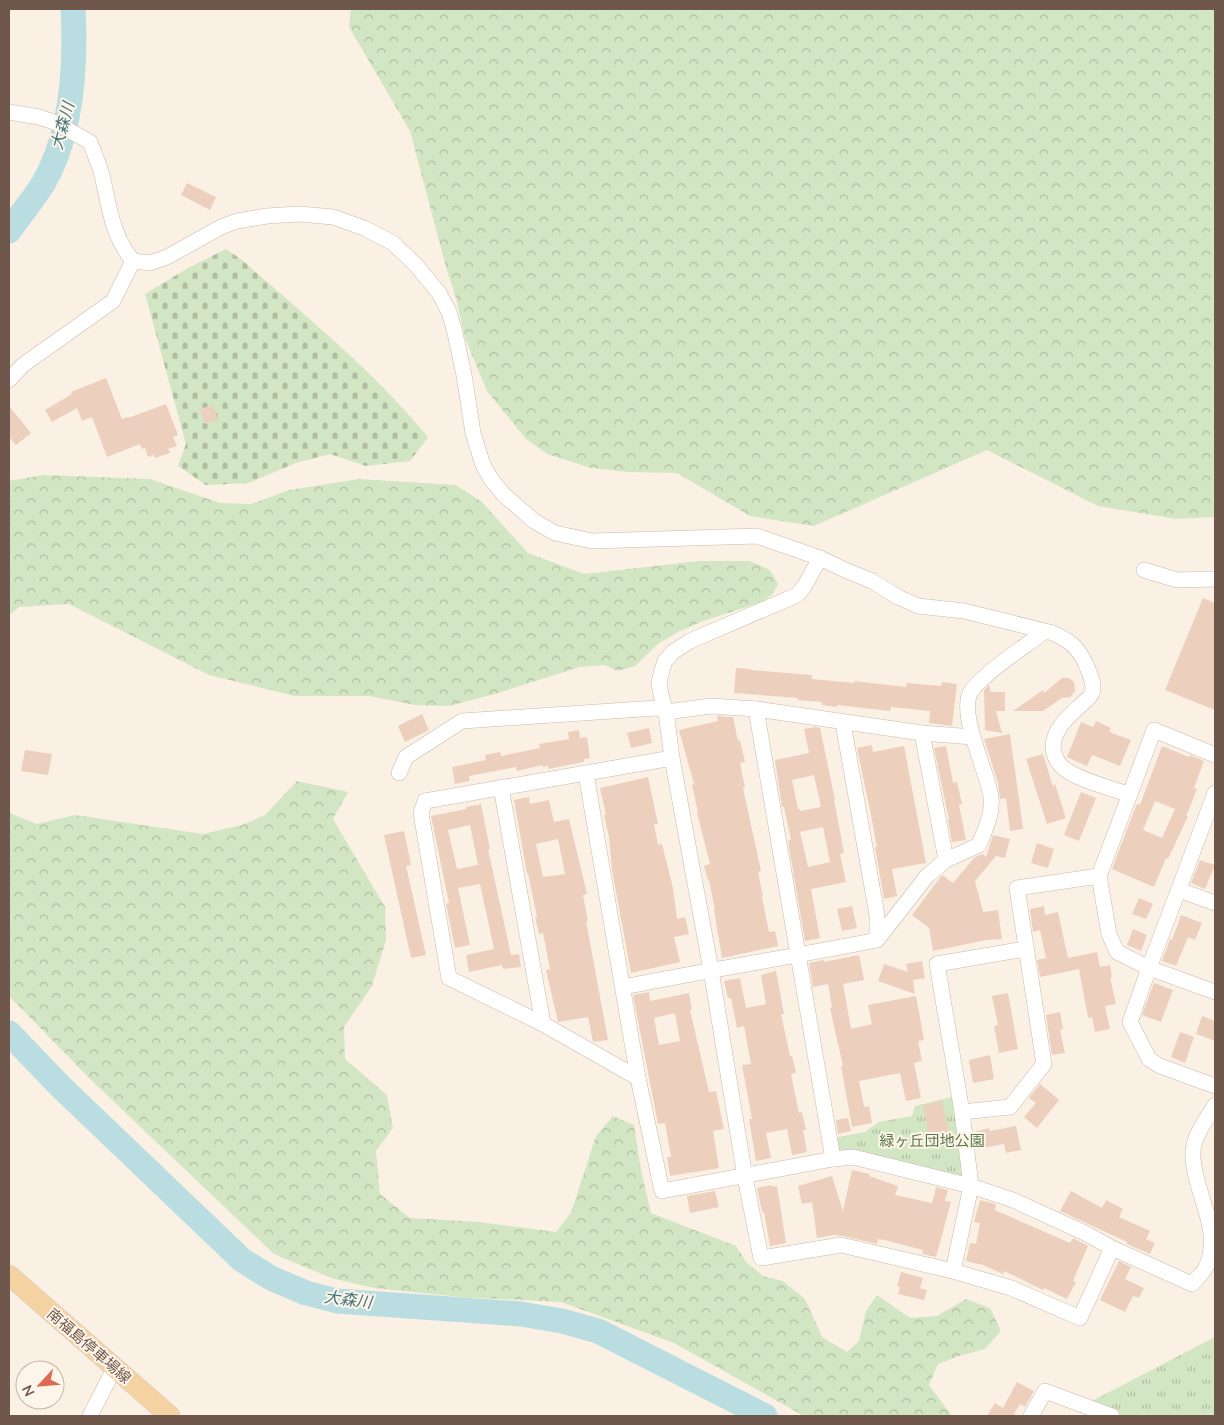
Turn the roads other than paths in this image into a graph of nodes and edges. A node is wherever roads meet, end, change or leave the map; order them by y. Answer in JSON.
{"nodes":[{"id":1,"x":9,"y":112,"type":"edge"},
{"id":2,"x":133,"y":261,"type":"junction"},
{"id":3,"x":9,"y":380,"type":"edge"},
{"id":4,"x":820,"y":558,"type":"junction"},
{"id":5,"x":1144,"y":570,"type":"dead end"},
{"id":6,"x":1215,"y":579,"type":"edge"},
{"id":7,"x":1044,"y":632,"type":"junction"},
{"id":8,"x":756,"y":709,"type":"junction"},
{"id":9,"x":666,"y":712,"type":"junction"},
{"id":10,"x":843,"y":723,"type":"junction"},
{"id":11,"x":922,"y":733,"type":"junction"},
{"id":12,"x":973,"y":737,"type":"junction"},
{"id":13,"x":1215,"y":755,"type":"edge"},
{"id":14,"x":672,"y":758,"type":"junction"},
{"id":15,"x":399,"y":773,"type":"dead end"},
{"id":16,"x":586,"y":774,"type":"junction"},
{"id":17,"x":501,"y":787,"type":"junction"},
{"id":18,"x":1215,"y":793,"type":"edge"},
{"id":19,"x":1130,"y":795,"type":"junction"},
{"id":20,"x":1211,"y":816,"type":"edge"},
{"id":21,"x":946,"y":860,"type":"junction"},
{"id":22,"x":1099,"y":876,"type":"junction"},
{"id":23,"x":1179,"y":890,"type":"junction"},
{"id":24,"x":1215,"y":904,"type":"edge"},
{"id":25,"x":877,"y":940,"type":"junction"},
{"id":26,"x":1025,"y":949,"type":"junction"},
{"id":27,"x":799,"y":956,"type":"junction"},
{"id":28,"x":1149,"y":968,"type":"junction"},
{"id":29,"x":711,"y":970,"type":"junction"},
{"id":30,"x":623,"y":987,"type":"junction"},
{"id":31,"x":1215,"y":992,"type":"edge"},
{"id":32,"x":542,"y":1024,"type":"junction"},
{"id":33,"x":638,"y":1078,"type":"junction"},
{"id":34,"x":1215,"y":1086,"type":"edge"},
{"id":35,"x":1215,"y":1105,"type":"edge"},
{"id":36,"x":962,"y":1112,"type":"junction"},
{"id":37,"x":834,"y":1159,"type":"junction"},
{"id":38,"x":745,"y":1176,"type":"junction"},
{"id":39,"x":971,"y":1186,"type":"junction"},
{"id":40,"x":1112,"y":1248,"type":"junction"},
{"id":41,"x":952,"y":1271,"type":"junction"},
{"id":42,"x":9,"y":1275,"type":"edge"},
{"id":43,"x":114,"y":1369,"type":"junction"},
{"id":44,"x":90,"y":1416,"type":"edge"},
{"id":45,"x":170,"y":1416,"type":"edge"},
{"id":46,"x":1031,"y":1416,"type":"edge"},
{"id":47,"x":1112,"y":1416,"type":"edge"}],
"edges":[{"from":1,"to":2,"type":"street"},
{"from":2,"to":3,"type":"street"},
{"from":2,"to":4,"type":"street"},
{"from":4,"to":7,"type":"street"},
{"from":4,"to":9,"type":"street"},
{"from":5,"to":6,"type":"street"},
{"from":7,"to":12,"type":"street"},
{"from":7,"to":19,"type":"street"},
{"from":8,"to":9,"type":"street"},
{"from":8,"to":10,"type":"street"},
{"from":8,"to":27,"type":"street"},
{"from":9,"to":14,"type":"street"},
{"from":9,"to":15,"type":"street"},
{"from":10,"to":11,"type":"street"},
{"from":10,"to":25,"type":"street"},
{"from":11,"to":12,"type":"street"},
{"from":11,"to":21,"type":"street"},
{"from":12,"to":21,"type":"street"},
{"from":13,"to":19,"type":"street"},
{"from":14,"to":16,"type":"street"},
{"from":14,"to":29,"type":"street"},
{"from":16,"to":17,"type":"street"},
{"from":16,"to":30,"type":"street"},
{"from":17,"to":32,"type":"street"},
{"from":17,"to":32,"type":"street"},
{"from":18,"to":20,"type":"street"},
{"from":19,"to":22,"type":"street"},
{"from":20,"to":23,"type":"street"},
{"from":21,"to":25,"type":"street"},
{"from":22,"to":26,"type":"street"},
{"from":22,"to":28,"type":"street"},
{"from":23,"to":24,"type":"street"},
{"from":23,"to":28,"type":"street"},
{"from":25,"to":27,"type":"street"},
{"from":26,"to":36,"type":"street"},
{"from":26,"to":36,"type":"street"},
{"from":27,"to":29,"type":"street"},
{"from":27,"to":37,"type":"street"},
{"from":28,"to":31,"type":"street"},
{"from":28,"to":34,"type":"street"},
{"from":29,"to":30,"type":"street"},
{"from":29,"to":38,"type":"street"},
{"from":30,"to":33,"type":"street"},
{"from":32,"to":33,"type":"street"},
{"from":33,"to":38,"type":"street"},
{"from":35,"to":40,"type":"street"},
{"from":36,"to":39,"type":"street"},
{"from":37,"to":38,"type":"street"},
{"from":37,"to":39,"type":"street"},
{"from":38,"to":41,"type":"street"},
{"from":39,"to":40,"type":"street"},
{"from":39,"to":41,"type":"street"},
{"from":40,"to":41,"type":"street"},
{"from":42,"to":43,"type":"main road","name":"南福島停車場線"},
{"from":43,"to":44,"type":"street"},
{"from":43,"to":45,"type":"main road","name":"南福島停車場線"},
{"from":46,"to":47,"type":"street"}]}
